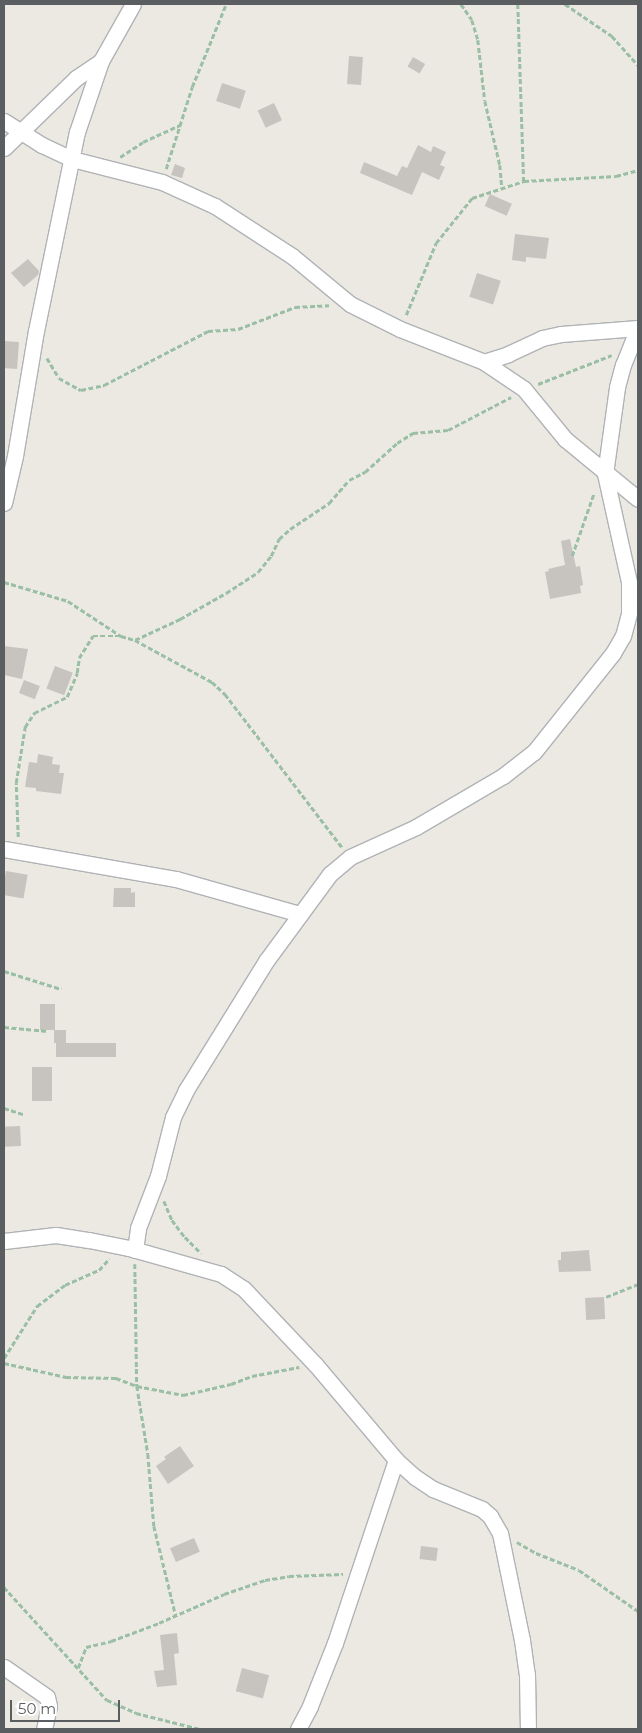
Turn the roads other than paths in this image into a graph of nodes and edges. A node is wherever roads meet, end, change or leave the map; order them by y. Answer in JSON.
{"nodes":[{"id":1,"x":133,"y":4,"type":"edge"},
{"id":2,"x":101,"y":61,"type":"junction"},
{"id":3,"x":4,"y":120,"type":"edge"},
{"id":4,"x":20,"y":132,"type":"junction"},
{"id":5,"x":4,"y":148,"type":"edge"},
{"id":6,"x":72,"y":159,"type":"junction"},
{"id":7,"x":638,"y":328,"type":"edge"},
{"id":8,"x":484,"y":362,"type":"junction"},
{"id":9,"x":606,"y":477,"type":"junction"},
{"id":10,"x":638,"y":499,"type":"edge"},
{"id":11,"x":4,"y":502,"type":"edge"},
{"id":12,"x":4,"y":849,"type":"edge"},
{"id":13,"x":300,"y":914,"type":"junction"},
{"id":14,"x":4,"y":1241,"type":"edge"},
{"id":15,"x":135,"y":1250,"type":"junction"},
{"id":16,"x":396,"y":1460,"type":"junction"},
{"id":17,"x":4,"y":1667,"type":"edge"},
{"id":18,"x":44,"y":1729,"type":"edge"},
{"id":19,"x":298,"y":1729,"type":"edge"},
{"id":20,"x":528,"y":1729,"type":"edge"}],
"edges":[{"from":1,"to":2,"type":"street"},
{"from":2,"to":4,"type":"street"},
{"from":2,"to":6,"type":"street"},
{"from":3,"to":4,"type":"street"},
{"from":4,"to":5,"type":"street"},
{"from":4,"to":6,"type":"street"},
{"from":6,"to":8,"type":"street"},
{"from":6,"to":11,"type":"street"},
{"from":7,"to":8,"type":"street"},
{"from":7,"to":9,"type":"street"},
{"from":8,"to":9,"type":"street"},
{"from":9,"to":10,"type":"street"},
{"from":9,"to":13,"type":"street"},
{"from":12,"to":13,"type":"street"},
{"from":13,"to":15,"type":"street"},
{"from":14,"to":15,"type":"street"},
{"from":15,"to":16,"type":"street"},
{"from":16,"to":19,"type":"street"},
{"from":16,"to":20,"type":"street"},
{"from":17,"to":18,"type":"street"}]}
